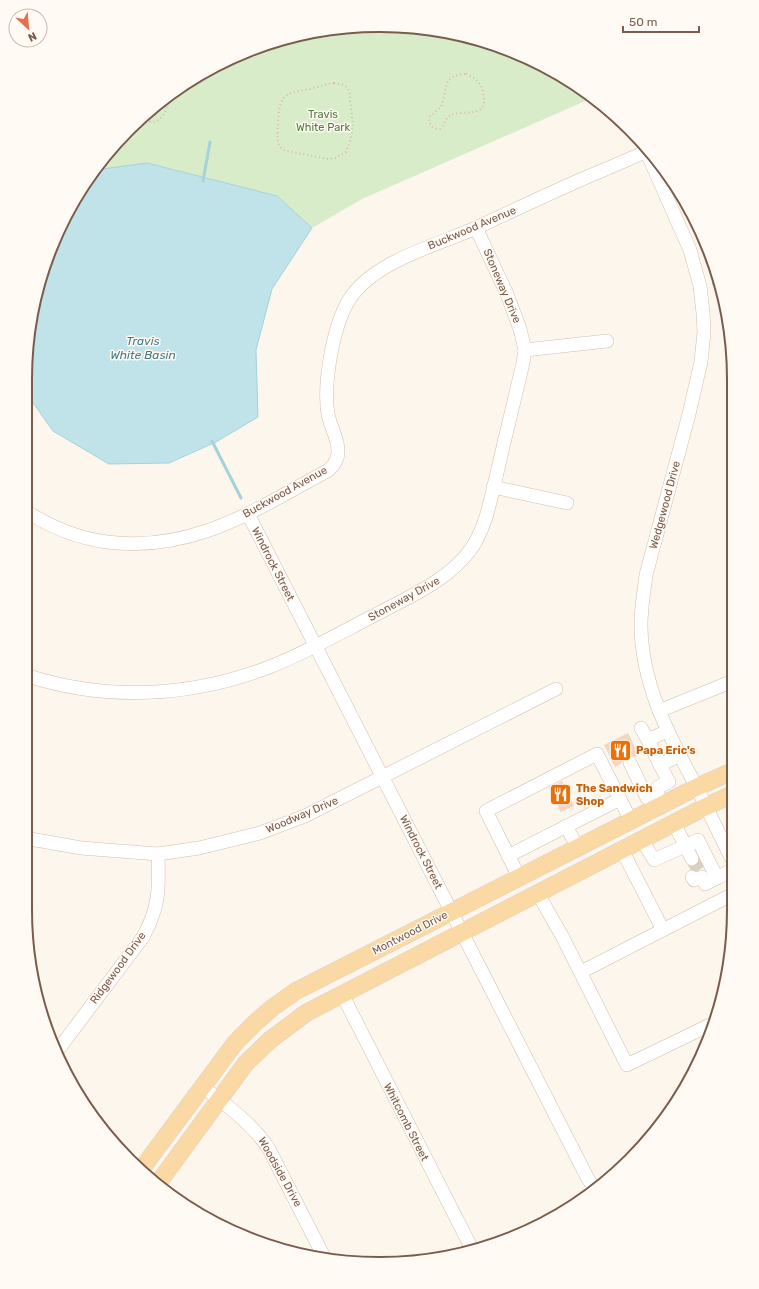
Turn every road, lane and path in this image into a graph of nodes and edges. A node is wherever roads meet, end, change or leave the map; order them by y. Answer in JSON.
{"nodes":[{"id":1,"x":478,"y":81,"type":"joint"},
{"id":2,"x":168,"y":104,"type":"edge"},
{"id":3,"x":148,"y":120,"type":"edge"},
{"id":4,"x":353,"y":133,"type":"joint"},
{"id":5,"x":641,"y":150,"type":"edge"},
{"id":6,"x":654,"y":167,"type":"edge"},
{"id":7,"x":476,"y":228,"type":"junction"},
{"id":8,"x":710,"y":284,"type":"edge"},
{"id":9,"x":606,"y":341,"type":"dead end"},
{"id":10,"x":525,"y":350,"type":"junction"},
{"id":11,"x":493,"y":487,"type":"junction"},
{"id":12,"x":567,"y":503,"type":"dead end"},
{"id":13,"x":248,"y":514,"type":"junction"},
{"id":14,"x":32,"y":515,"type":"edge"},
{"id":15,"x":315,"y":646,"type":"junction"},
{"id":16,"x":32,"y":677,"type":"edge"},
{"id":17,"x":727,"y":683,"type":"edge"},
{"id":18,"x":556,"y":689,"type":"dead end"},
{"id":19,"x":659,"y":711,"type":"junction"},
{"id":20,"x":641,"y":728,"type":"dead end"},
{"id":21,"x":667,"y":731,"type":"junction"},
{"id":22,"x":648,"y":740,"type":"junction"},
{"id":23,"x":680,"y":755,"type":"junction"},
{"id":24,"x":630,"y":763,"type":"dead end"},
{"id":25,"x":660,"y":765,"type":"junction"},
{"id":26,"x":727,"y":774,"type":"edge"},
{"id":27,"x":383,"y":778,"type":"junction"},
{"id":28,"x":696,"y":788,"type":"junction"},
{"id":29,"x":727,"y":797,"type":"edge"},
{"id":30,"x":620,"y":799,"type":"junction"},
{"id":31,"x":650,"y":804,"type":"junction"},
{"id":32,"x":705,"y":807,"type":"junction"},
{"id":33,"x":632,"y":821,"type":"junction"},
{"id":34,"x":674,"y":823,"type":"junction"},
{"id":35,"x":566,"y":826,"type":"junction"},
{"id":36,"x":718,"y":829,"type":"junction"},
{"id":37,"x":32,"y":839,"type":"edge"},
{"id":38,"x":642,"y":840,"type":"junction"},
{"id":39,"x":698,"y":840,"type":"junction"},
{"id":40,"x":727,"y":845,"type":"edge"},
{"id":41,"x":682,"y":847,"type":"junction"},
{"id":42,"x":622,"y":850,"type":"junction"},
{"id":43,"x":571,"y":851,"type":"junction"},
{"id":44,"x":158,"y":854,"type":"junction"},
{"id":45,"x":508,"y":856,"type":"junction"},
{"id":46,"x":689,"y":861,"type":"tunnel mouth"},
{"id":47,"x":727,"y":872,"type":"edge"},
{"id":48,"x":575,"y":874,"type":"junction"},
{"id":49,"x":698,"y":875,"type":"tunnel mouth"},
{"id":50,"x":519,"y":878,"type":"junction"},
{"id":51,"x":717,"y":878,"type":"junction"},
{"id":52,"x":538,"y":894,"type":"junction"},
{"id":53,"x":727,"y":897,"type":"edge"},
{"id":54,"x":452,"y":912,"type":"junction"},
{"id":55,"x":663,"y":930,"type":"junction"},
{"id":56,"x":462,"y":932,"type":"junction"},
{"id":57,"x":581,"y":972,"type":"junction"},
{"id":58,"x":342,"y":994,"type":"junction"},
{"id":59,"x":707,"y":1026,"type":"edge"},
{"id":60,"x":60,"y":1047,"type":"edge"},
{"id":61,"x":203,"y":1087,"type":"junction"},
{"id":62,"x":220,"y":1101,"type":"junction"},
{"id":63,"x":144,"y":1165,"type":"edge"},
{"id":64,"x":161,"y":1179,"type":"edge"},
{"id":65,"x":592,"y":1185,"type":"edge"},
{"id":66,"x":470,"y":1245,"type":"edge"},
{"id":67,"x":321,"y":1252,"type":"edge"}],
"edges":[{"from":1,"to":1,"type":"path"},
{"from":2,"to":3,"type":"path"},
{"from":4,"to":4,"type":"path"},
{"from":5,"to":7,"type":"street","name":"Buckwood Avenue"},
{"from":6,"to":8,"type":"street","name":"Wedgewood Drive"},
{"from":7,"to":10,"type":"street","name":"Stoneway Drive"},
{"from":7,"to":13,"type":"street","name":"Buckwood Avenue"},
{"from":8,"to":19,"type":"street","name":"Wedgewood Drive"},
{"from":9,"to":10,"type":"street"},
{"from":10,"to":11,"type":"street","name":"Stoneway Drive"},
{"from":11,"to":12,"type":"street"},
{"from":11,"to":15,"type":"street","name":"Stoneway Drive"},
{"from":13,"to":14,"type":"street","name":"Buckwood Avenue"},
{"from":13,"to":15,"type":"street","name":"Windrock Street"},
{"from":15,"to":16,"type":"street","name":"Stoneway Drive"},
{"from":15,"to":27,"type":"street","name":"Windrock Street"},
{"from":17,"to":19,"type":"street"},
{"from":18,"to":27,"type":"street","name":"Woodway Drive"},
{"from":19,"to":21,"type":"street","name":"Wedgewood Drive"},
{"from":20,"to":22,"type":"street"},
{"from":21,"to":22,"type":"street"},
{"from":21,"to":23,"type":"street","name":"Wedgewood Drive"},
{"from":22,"to":25,"type":"street"},
{"from":23,"to":25,"type":"street"},
{"from":23,"to":28,"type":"street","name":"Wedgewood Drive"},
{"from":24,"to":31,"type":"street"},
{"from":25,"to":31,"type":"street"},
{"from":26,"to":28,"type":"main road","name":"Montwood Drive"},
{"from":27,"to":44,"type":"street","name":"Woodway Drive"},
{"from":27,"to":54,"type":"street","name":"Windrock Street"},
{"from":28,"to":31,"type":"main road","name":"Montwood Drive"},
{"from":28,"to":32,"type":"street","name":"Wedgewood Drive"},
{"from":29,"to":32,"type":"main road","name":"Montwood Drive"},
{"from":30,"to":33,"type":"street"},
{"from":30,"to":35,"type":"street"},
{"from":30,"to":45,"type":"street"},
{"from":31,"to":33,"type":"main road","name":"Montwood Drive"},
{"from":32,"to":34,"type":"main road","name":"Montwood Drive"},
{"from":32,"to":36,"type":"street","name":"Wedgewood Drive"},
{"from":33,"to":43,"type":"main road","name":"Montwood Drive"},
{"from":34,"to":38,"type":"main road","name":"Montwood Drive"},
{"from":34,"to":41,"type":"street"},
{"from":35,"to":43,"type":"street"},
{"from":35,"to":45,"type":"street"},
{"from":36,"to":39,"type":"street"},
{"from":36,"to":40,"type":"street","name":"Wedgewood Drive"},
{"from":37,"to":44,"type":"street","name":"Woodway Drive"},
{"from":38,"to":41,"type":"street"},
{"from":38,"to":42,"type":"main road","name":"Montwood Drive"},
{"from":39,"to":41,"type":"street"},
{"from":39,"to":51,"type":"street"},
{"from":41,"to":46,"type":"street"},
{"from":42,"to":48,"type":"main road","name":"Montwood Drive"},
{"from":42,"to":55,"type":"street"},
{"from":43,"to":48,"type":"main road"},
{"from":43,"to":50,"type":"main road","name":"Montwood Drive"},
{"from":44,"to":60,"type":"street","name":"Ridgewood Drive"},
{"from":45,"to":50,"type":"street"},
{"from":47,"to":51,"type":"street"},
{"from":48,"to":52,"type":"main road","name":"Montwood Drive"},
{"from":49,"to":51,"type":"street"},
{"from":50,"to":54,"type":"main road","name":"Montwood Drive"},
{"from":52,"to":56,"type":"main road","name":"Montwood Drive"},
{"from":52,"to":57,"type":"street"},
{"from":53,"to":55,"type":"street"},
{"from":54,"to":56,"type":"street","name":"Windrock Street"},
{"from":54,"to":61,"type":"main road","name":"Montwood Drive"},
{"from":55,"to":57,"type":"street"},
{"from":56,"to":58,"type":"main road","name":"Montwood Drive"},
{"from":56,"to":65,"type":"street","name":"Windrock Street"},
{"from":57,"to":59,"type":"street"},
{"from":58,"to":62,"type":"main road","name":"Montwood Drive"},
{"from":58,"to":66,"type":"street","name":"Whitcomb Street"},
{"from":61,"to":62,"type":"street","name":"Woodside Drive"},
{"from":61,"to":63,"type":"main road","name":"Montwood Drive"},
{"from":62,"to":64,"type":"main road","name":"Montwood Drive"},
{"from":62,"to":67,"type":"street","name":"Woodside Drive"}]}
